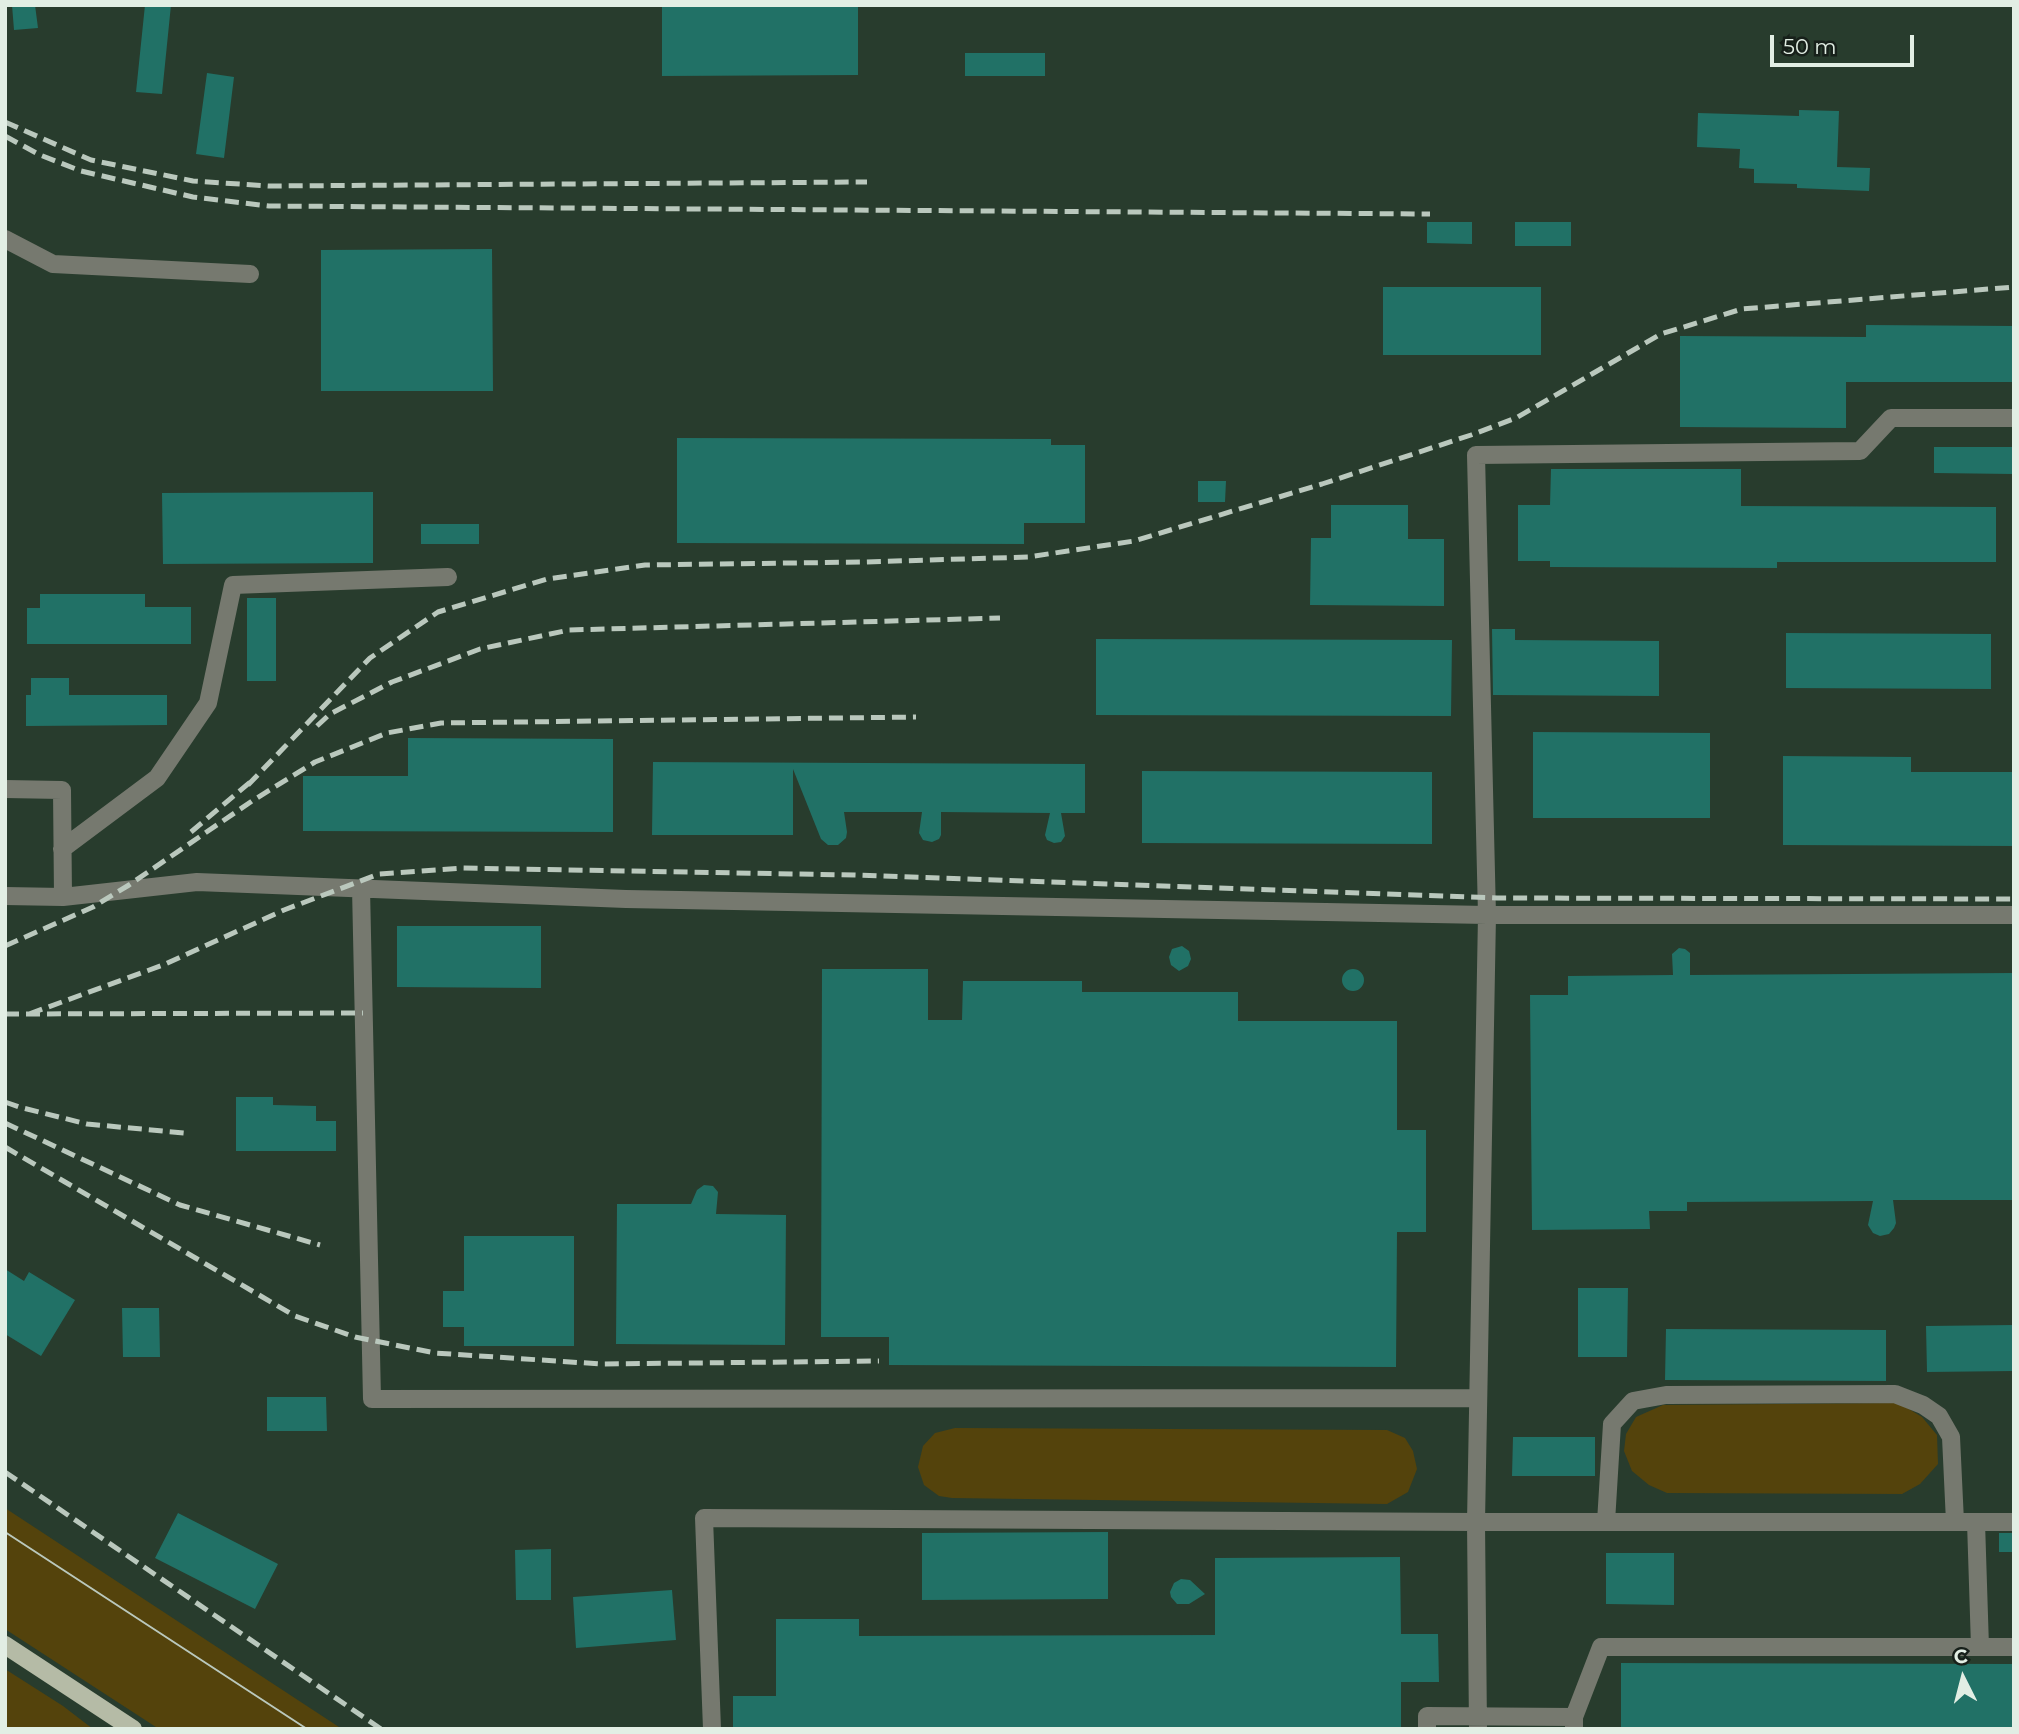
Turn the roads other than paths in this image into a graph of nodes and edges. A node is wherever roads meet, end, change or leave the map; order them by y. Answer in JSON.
{"nodes":[{"id":1,"x":5,"y":239,"type":"edge"},
{"id":2,"x":250,"y":274,"type":"dead end"},
{"id":3,"x":2014,"y":418,"type":"edge"},
{"id":4,"x":448,"y":577,"type":"dead end"},
{"id":5,"x":5,"y":789,"type":"edge"},
{"id":6,"x":62,"y":849,"type":"junction"},
{"id":7,"x":361,"y":888,"type":"junction"},
{"id":8,"x":5,"y":896,"type":"edge"},
{"id":9,"x":63,"y":897,"type":"junction"},
{"id":10,"x":1487,"y":915,"type":"junction"},
{"id":11,"x":2014,"y":915,"type":"edge"},
{"id":12,"x":1478,"y":1398,"type":"junction"},
{"id":13,"x":1476,"y":1522,"type":"junction"},
{"id":14,"x":1606,"y":1522,"type":"junction"},
{"id":15,"x":1955,"y":1522,"type":"junction"},
{"id":16,"x":1976,"y":1522,"type":"junction"},
{"id":17,"x":2014,"y":1522,"type":"edge"},
{"id":18,"x":5,"y":1645,"type":"edge"},
{"id":19,"x":1980,"y":1647,"type":"junction"},
{"id":20,"x":2014,"y":1647,"type":"edge"},
{"id":21,"x":1478,"y":1723,"type":"edge"},
{"id":22,"x":1574,"y":1723,"type":"edge"},
{"id":23,"x":133,"y":1729,"type":"edge"},
{"id":24,"x":712,"y":1729,"type":"edge"},
{"id":25,"x":1427,"y":1729,"type":"edge"}],
"edges":[{"from":1,"to":2,"type":"street"},
{"from":3,"to":10,"type":"street"},
{"from":4,"to":6,"type":"street"},
{"from":5,"to":6,"type":"street"},
{"from":6,"to":9,"type":"street"},
{"from":7,"to":9,"type":"street"},
{"from":7,"to":10,"type":"street"},
{"from":7,"to":12,"type":"street"},
{"from":8,"to":9,"type":"street"},
{"from":10,"to":11,"type":"street"},
{"from":10,"to":12,"type":"street"},
{"from":12,"to":13,"type":"street"},
{"from":13,"to":14,"type":"street"},
{"from":13,"to":21,"type":"street"},
{"from":13,"to":24,"type":"street"},
{"from":14,"to":15,"type":"street"},
{"from":14,"to":15,"type":"street"},
{"from":15,"to":16,"type":"street"},
{"from":16,"to":17,"type":"street"},
{"from":16,"to":19,"type":"street"},
{"from":18,"to":23,"type":"main road"},
{"from":19,"to":20,"type":"street"},
{"from":19,"to":22,"type":"street"},
{"from":21,"to":22,"type":"street"},
{"from":21,"to":25,"type":"street"}]}
